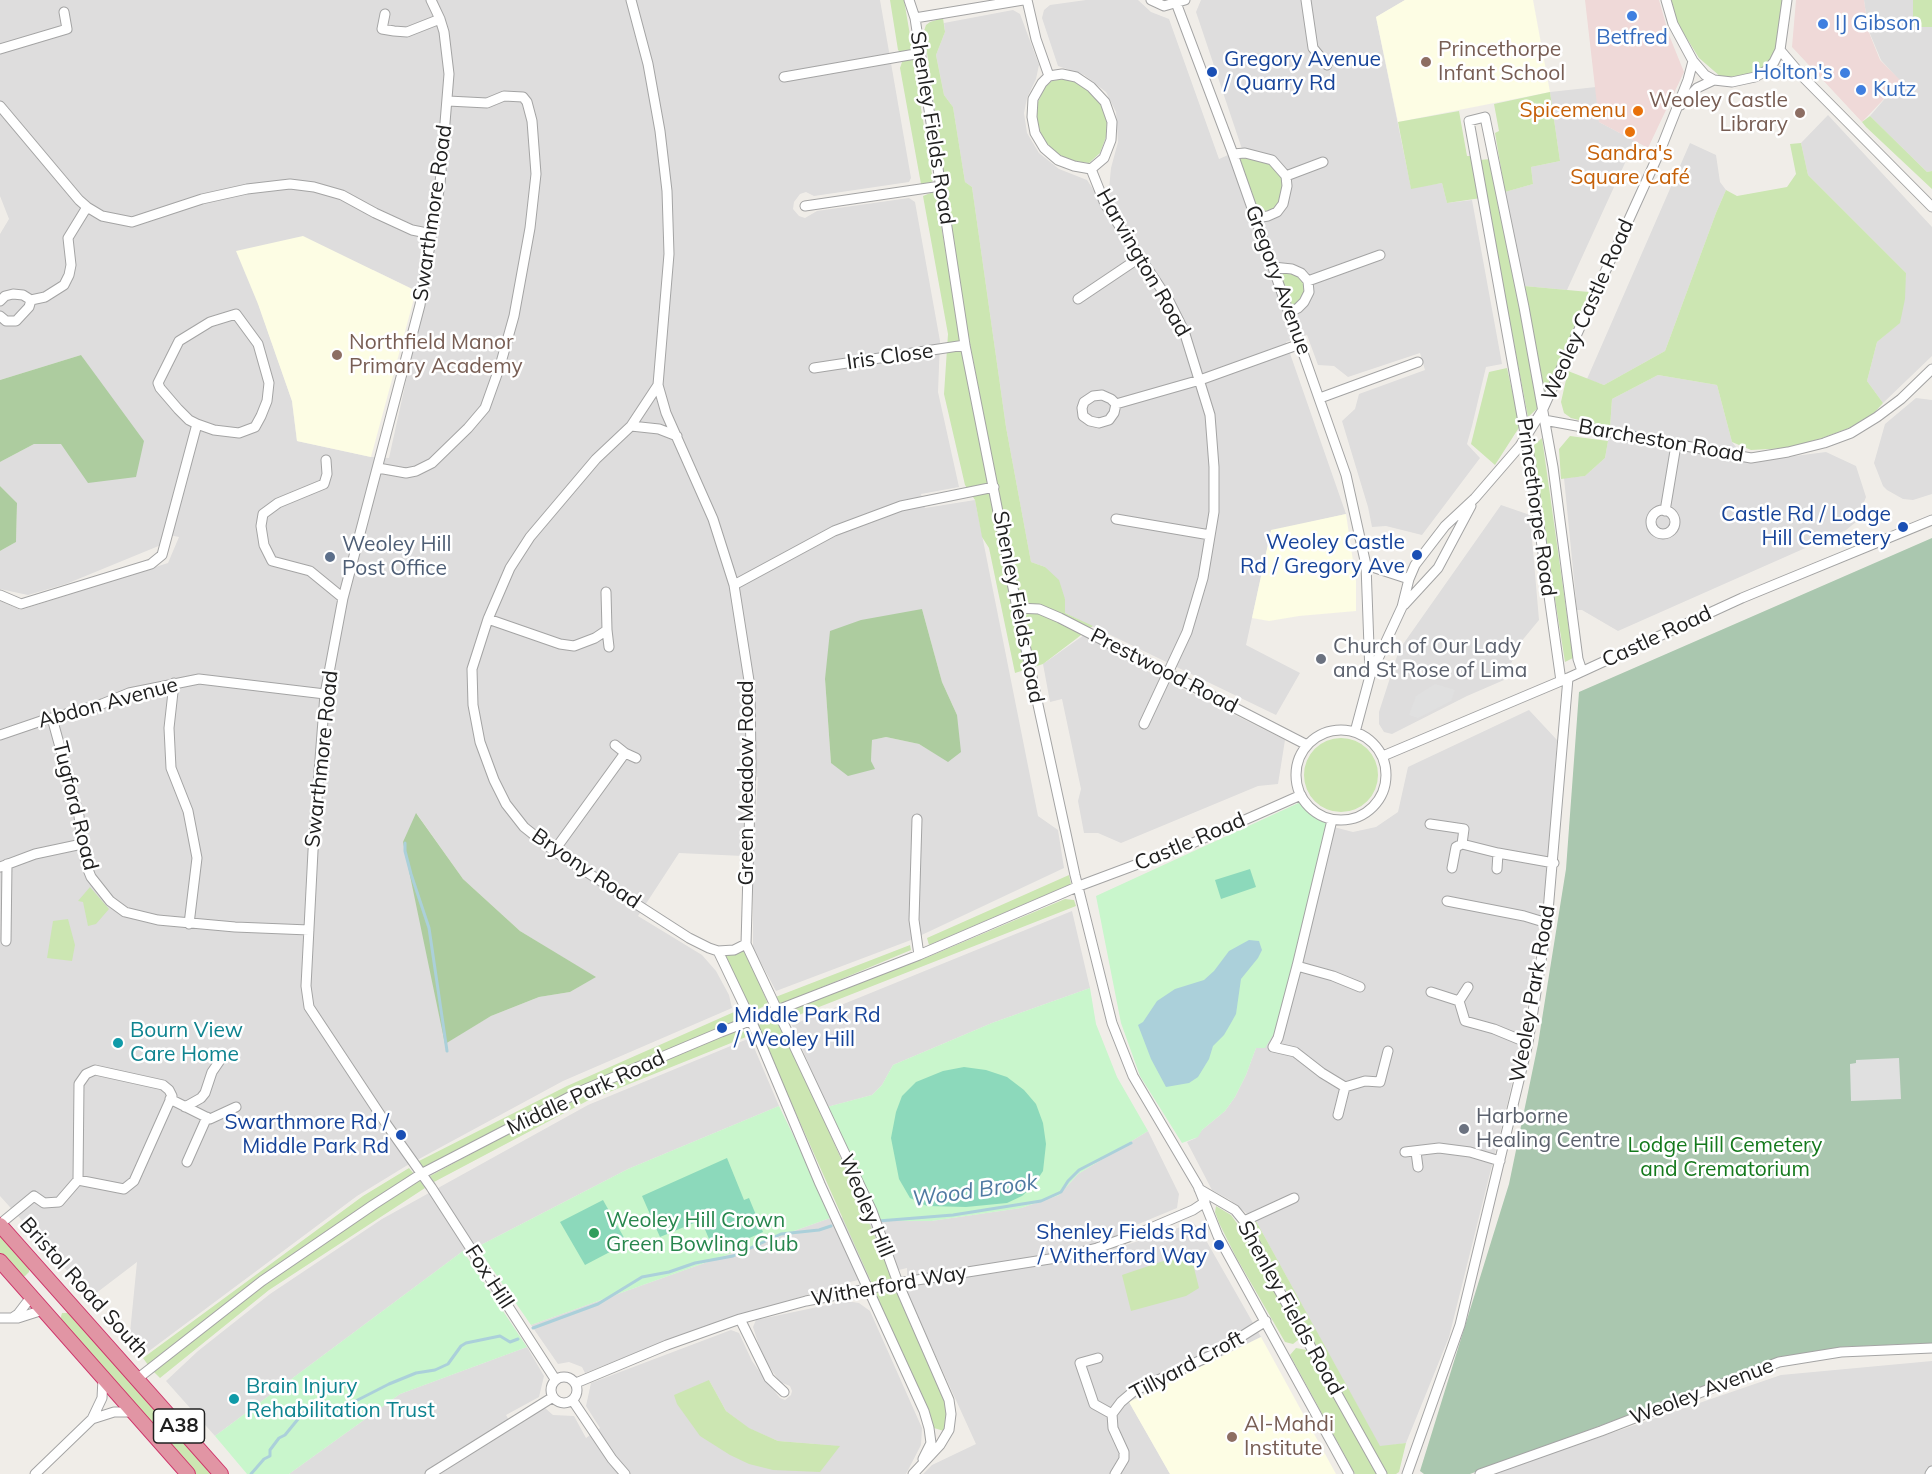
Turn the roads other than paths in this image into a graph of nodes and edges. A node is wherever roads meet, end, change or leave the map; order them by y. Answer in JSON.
{"nodes":[{"id":1,"x":431,"y":0,"type":"edge"},
{"id":2,"x":630,"y":0,"type":"edge"},
{"id":3,"x":909,"y":0,"type":"edge"},
{"id":4,"x":915,"y":0,"type":"edge"},
{"id":5,"x":1025,"y":0,"type":"edge"},
{"id":6,"x":1150,"y":0,"type":"edge"},
{"id":7,"x":1306,"y":0,"type":"edge"},
{"id":8,"x":1666,"y":0,"type":"edge"},
{"id":9,"x":1787,"y":0,"type":"edge"},
{"id":10,"x":1179,"y":1,"type":"edge"},
{"id":11,"x":64,"y":12,"type":"dead end"},
{"id":12,"x":385,"y":15,"type":"dead end"},
{"id":13,"x":915,"y":18,"type":"junction"},
{"id":14,"x":440,"y":19,"type":"junction"},
{"id":15,"x":67,"y":29,"type":"junction"},
{"id":16,"x":69,"y":40,"type":"dead end"},
{"id":17,"x":0,"y":49,"type":"edge"},
{"id":18,"x":1780,"y":50,"type":"junction"},
{"id":19,"x":921,"y":53,"type":"junction"},
{"id":20,"x":1693,"y":61,"type":"junction"},
{"id":21,"x":1327,"y":65,"type":"dead end"},
{"id":22,"x":1766,"y":71,"type":"junction"},
{"id":23,"x":1049,"y":76,"type":"junction"},
{"id":24,"x":1802,"y":76,"type":"junction"},
{"id":25,"x":784,"y":77,"type":"dead end"},
{"id":26,"x":1714,"y":80,"type":"junction"},
{"id":27,"x":448,"y":101,"type":"junction"},
{"id":28,"x":0,"y":105,"type":"edge"},
{"id":29,"x":1678,"y":107,"type":"junction"},
{"id":30,"x":1492,"y":153,"type":"junction"},
{"id":31,"x":1233,"y":154,"type":"junction"},
{"id":32,"x":1475,"y":155,"type":"junction"},
{"id":33,"x":1323,"y":162,"type":"dead end"},
{"id":34,"x":1092,"y":169,"type":"junction"},
{"id":35,"x":1286,"y":176,"type":"junction"},
{"id":36,"x":941,"y":186,"type":"junction"},
{"id":37,"x":87,"y":207,"type":"junction"},
{"id":38,"x":805,"y":207,"type":"dead end"},
{"id":39,"x":1932,"y":207,"type":"edge"},
{"id":40,"x":1256,"y":218,"type":"junction"},
{"id":41,"x":432,"y":234,"type":"junction"},
{"id":42,"x":1380,"y":255,"type":"dead end"},
{"id":43,"x":1139,"y":258,"type":"junction"},
{"id":44,"x":1273,"y":267,"type":"junction"},
{"id":45,"x":1308,"y":280,"type":"junction"},
{"id":46,"x":1078,"y":299,"type":"dead end"},
{"id":47,"x":0,"y":300,"type":"edge"},
{"id":48,"x":31,"y":300,"type":"junction"},
{"id":49,"x":1290,"y":312,"type":"junction"},
{"id":50,"x":0,"y":316,"type":"edge"},
{"id":51,"x":1300,"y":344,"type":"junction"},
{"id":52,"x":965,"y":345,"type":"junction"},
{"id":53,"x":1418,"y":362,"type":"dead end"},
{"id":54,"x":813,"y":368,"type":"dead end"},
{"id":55,"x":1932,"y":369,"type":"edge"},
{"id":56,"x":1200,"y":380,"type":"junction"},
{"id":57,"x":658,"y":386,"type":"junction"},
{"id":58,"x":1320,"y":398,"type":"junction"},
{"id":59,"x":1116,"y":404,"type":"dead end"},
{"id":60,"x":1543,"y":415,"type":"junction"},
{"id":61,"x":197,"y":424,"type":"junction"},
{"id":62,"x":630,"y":426,"type":"junction"},
{"id":63,"x":676,"y":436,"type":"junction"},
{"id":64,"x":1526,"y":437,"type":"junction"},
{"id":65,"x":1676,"y":445,"type":"junction"},
{"id":66,"x":326,"y":460,"type":"dead end"},
{"id":67,"x":378,"y":468,"type":"junction"},
{"id":68,"x":994,"y":487,"type":"junction"},
{"id":69,"x":1475,"y":498,"type":"junction"},
{"id":70,"x":1665,"y":511,"type":"dead end"},
{"id":71,"x":1116,"y":519,"type":"dead end"},
{"id":72,"x":1932,"y":520,"type":"edge"},
{"id":73,"x":1210,"y":536,"type":"junction"},
{"id":74,"x":1366,"y":565,"type":"junction"},
{"id":75,"x":1409,"y":579,"type":"junction"},
{"id":76,"x":734,"y":585,"type":"junction"},
{"id":77,"x":606,"y":592,"type":"dead end"},
{"id":78,"x":0,"y":595,"type":"edge"},
{"id":79,"x":343,"y":598,"type":"junction"},
{"id":80,"x":1402,"y":607,"type":"junction"},
{"id":81,"x":1017,"y":608,"type":"junction"},
{"id":82,"x":488,"y":619,"type":"junction"},
{"id":83,"x":607,"y":630,"type":"junction"},
{"id":84,"x":609,"y":647,"type":"dead end"},
{"id":85,"x":1582,"y":671,"type":"junction"},
{"id":86,"x":1168,"y":672,"type":"junction"},
{"id":87,"x":1370,"y":676,"type":"junction"},
{"id":88,"x":1565,"y":680,"type":"junction"},
{"id":89,"x":174,"y":683,"type":"junction"},
{"id":90,"x":325,"y":694,"type":"junction"},
{"id":91,"x":52,"y":718,"type":"junction"},
{"id":92,"x":1144,"y":723,"type":"dead end"},
{"id":93,"x":1355,"y":732,"type":"junction"},
{"id":94,"x":0,"y":735,"type":"edge"},
{"id":95,"x":615,"y":745,"type":"dead end"},
{"id":96,"x":1307,"y":746,"type":"junction"},
{"id":97,"x":625,"y":753,"type":"junction"},
{"id":98,"x":1383,"y":756,"type":"junction"},
{"id":99,"x":636,"y":758,"type":"dead end"},
{"id":100,"x":1300,"y":795,"type":"junction"},
{"id":101,"x":917,"y":819,"type":"dead end"},
{"id":102,"x":1332,"y":820,"type":"junction"},
{"id":103,"x":1430,"y":824,"type":"dead end"},
{"id":104,"x":82,"y":844,"type":"junction"},
{"id":105,"x":1462,"y":844,"type":"junction"},
{"id":106,"x":554,"y":851,"type":"junction"},
{"id":107,"x":1498,"y":853,"type":"junction"},
{"id":108,"x":1554,"y":863,"type":"junction"},
{"id":109,"x":3,"y":866,"type":"edge"},
{"id":110,"x":1452,"y":868,"type":"dead end"},
{"id":111,"x":1497,"y":869,"type":"dead end"},
{"id":112,"x":1079,"y":886,"type":"junction"},
{"id":113,"x":1446,"y":901,"type":"dead end"},
{"id":114,"x":1547,"y":923,"type":"junction"},
{"id":115,"x":189,"y":924,"type":"junction"},
{"id":116,"x":309,"y":930,"type":"junction"},
{"id":117,"x":6,"y":941,"type":"dead end"},
{"id":118,"x":746,"y":944,"type":"junction"},
{"id":119,"x":718,"y":951,"type":"junction"},
{"id":120,"x":919,"y":955,"type":"junction"},
{"id":121,"x":1297,"y":966,"type":"junction"},
{"id":122,"x":1360,"y":987,"type":"dead end"},
{"id":123,"x":1468,"y":987,"type":"dead end"},
{"id":124,"x":1431,"y":992,"type":"dead end"},
{"id":125,"x":1459,"y":1001,"type":"junction"},
{"id":126,"x":777,"y":1010,"type":"junction"},
{"id":127,"x":751,"y":1020,"type":"junction"},
{"id":128,"x":1528,"y":1043,"type":"junction"},
{"id":129,"x":1388,"y":1051,"type":"dead end"},
{"id":130,"x":222,"y":1056,"type":"dead end"},
{"id":131,"x":1345,"y":1087,"type":"junction"},
{"id":132,"x":170,"y":1099,"type":"junction"},
{"id":133,"x":185,"y":1107,"type":"junction"},
{"id":134,"x":236,"y":1107,"type":"dead end"},
{"id":135,"x":1338,"y":1115,"type":"dead end"},
{"id":136,"x":207,"y":1117,"type":"junction"},
{"id":137,"x":1405,"y":1152,"type":"dead end"},
{"id":138,"x":1416,"y":1152,"type":"junction"},
{"id":139,"x":1500,"y":1161,"type":"junction"},
{"id":140,"x":187,"y":1162,"type":"dead end"},
{"id":141,"x":1419,"y":1167,"type":"dead end"},
{"id":142,"x":421,"y":1174,"type":"junction"},
{"id":143,"x":78,"y":1180,"type":"junction"},
{"id":144,"x":1200,"y":1190,"type":"junction"},
{"id":145,"x":1294,"y":1198,"type":"dead end"},
{"id":146,"x":1205,"y":1203,"type":"junction"},
{"id":147,"x":1244,"y":1221,"type":"junction"},
{"id":148,"x":0,"y":1225,"type":"edge"},
{"id":149,"x":0,"y":1261,"type":"edge"},
{"id":150,"x":36,"y":1267,"type":"junction"},
{"id":151,"x":898,"y":1283,"type":"junction"},
{"id":152,"x":20,"y":1284,"type":"junction"},
{"id":153,"x":55,"y":1288,"type":"junction"},
{"id":154,"x":868,"y":1289,"type":"junction"},
{"id":155,"x":31,"y":1297,"type":"junction"},
{"id":156,"x":72,"y":1306,"type":"junction"},
{"id":157,"x":44,"y":1311,"type":"junction"},
{"id":158,"x":0,"y":1318,"type":"edge"},
{"id":159,"x":12,"y":1318,"type":"junction"},
{"id":160,"x":740,"y":1319,"type":"junction"},
{"id":161,"x":1266,"y":1321,"type":"junction"},
{"id":162,"x":54,"y":1322,"type":"junction"},
{"id":163,"x":1932,"y":1348,"type":"edge"},
{"id":164,"x":1098,"y":1358,"type":"dead end"},
{"id":165,"x":103,"y":1378,"type":"junction"},
{"id":166,"x":137,"y":1379,"type":"junction"},
{"id":167,"x":555,"y":1380,"type":"junction"},
{"id":168,"x":576,"y":1383,"type":"junction"},
{"id":169,"x":784,"y":1392,"type":"dead end"},
{"id":170,"x":553,"y":1397,"type":"junction"},
{"id":171,"x":573,"y":1401,"type":"junction"},
{"id":172,"x":129,"y":1407,"type":"junction"},
{"id":173,"x":1112,"y":1414,"type":"junction"},
{"id":174,"x":92,"y":1419,"type":"junction"},
{"id":175,"x":916,"y":1470,"type":"edge"},
{"id":176,"x":35,"y":1474,"type":"edge"},
{"id":177,"x":188,"y":1474,"type":"edge"},
{"id":178,"x":221,"y":1474,"type":"edge"},
{"id":179,"x":430,"y":1474,"type":"edge"},
{"id":180,"x":625,"y":1474,"type":"edge"},
{"id":181,"x":1115,"y":1474,"type":"edge"},
{"id":182,"x":1349,"y":1474,"type":"edge"},
{"id":183,"x":1382,"y":1474,"type":"edge"},
{"id":184,"x":1407,"y":1474,"type":"edge"},
{"id":185,"x":1480,"y":1474,"type":"edge"}],
"edges":[{"from":1,"to":14,"type":"street","name":"Swarthmore Road"},
{"from":2,"to":57,"type":"street","name":"Green Meadow Road"},
{"from":3,"to":13,"type":"street","name":"Shenley Fields Road"},
{"from":4,"to":13,"type":"street","name":"Shenley Fields Road"},
{"from":5,"to":13,"type":"street"},
{"from":5,"to":23,"type":"street"},
{"from":6,"to":10,"type":"street"},
{"from":7,"to":21,"type":"street"},
{"from":8,"to":20,"type":"street"},
{"from":9,"to":18,"type":"street"},
{"from":10,"to":31,"type":"street","name":"Gregory Avenue"},
{"from":11,"to":15,"type":"street"},
{"from":12,"to":14,"type":"street"},
{"from":13,"to":19,"type":"street","name":"Shenley Fields Road"},
{"from":14,"to":27,"type":"street","name":"Swarthmore Road"},
{"from":15,"to":16,"type":"street"},
{"from":15,"to":17,"type":"street"},
{"from":18,"to":22,"type":"street"},
{"from":18,"to":24,"type":"street"},
{"from":19,"to":25,"type":"street"},
{"from":19,"to":36,"type":"street","name":"Shenley Fields Road"},
{"from":20,"to":26,"type":"street"},
{"from":20,"to":29,"type":"street","name":"Weoley Castle Road"},
{"from":22,"to":24,"type":"street"},
{"from":22,"to":26,"type":"street"},
{"from":23,"to":34,"type":"street","name":"Harvington Road"},
{"from":23,"to":34,"type":"street","name":"Harvington Road"},
{"from":24,"to":39,"type":"street"},
{"from":26,"to":29,"type":"street","name":"Weoley Castle Road"},
{"from":27,"to":41,"type":"street","name":"Swarthmore Road"},
{"from":27,"to":67,"type":"street"},
{"from":28,"to":37,"type":"street"},
{"from":29,"to":60,"type":"street","name":"Weoley Castle Road"},
{"from":30,"to":32,"type":"street"},
{"from":30,"to":32,"type":"street","name":"Princethorpe Road"},
{"from":30,"to":60,"type":"street","name":"Princethorpe Road"},
{"from":31,"to":35,"type":"street"},
{"from":31,"to":40,"type":"street","name":"Gregory Avenue"},
{"from":32,"to":64,"type":"street","name":"Princethorpe Road"},
{"from":33,"to":35,"type":"street"},
{"from":34,"to":43,"type":"street","name":"Harvington Road"},
{"from":35,"to":40,"type":"street"},
{"from":36,"to":38,"type":"street"},
{"from":36,"to":52,"type":"street","name":"Shenley Fields Road"},
{"from":37,"to":41,"type":"street"},
{"from":37,"to":48,"type":"street"},
{"from":40,"to":44,"type":"street","name":"Gregory Avenue"},
{"from":41,"to":67,"type":"street","name":"Swarthmore Road"},
{"from":42,"to":45,"type":"street"},
{"from":43,"to":46,"type":"street"},
{"from":43,"to":56,"type":"street","name":"Harvington Road"},
{"from":44,"to":45,"type":"street"},
{"from":44,"to":49,"type":"street","name":"Gregory Avenue"},
{"from":45,"to":49,"type":"street"},
{"from":47,"to":48,"type":"street"},
{"from":48,"to":50,"type":"street"},
{"from":49,"to":51,"type":"street","name":"Gregory Avenue"},
{"from":51,"to":56,"type":"street"},
{"from":51,"to":58,"type":"street","name":"Gregory Avenue"},
{"from":52,"to":54,"type":"street","name":"Iris Close"},
{"from":52,"to":68,"type":"street","name":"Shenley Fields Road"},
{"from":53,"to":58,"type":"street"},
{"from":55,"to":65,"type":"street","name":"Barcheston Road"},
{"from":56,"to":59,"type":"street"},
{"from":56,"to":73,"type":"street","name":"Harvington Road"},
{"from":57,"to":62,"type":"street"},
{"from":57,"to":63,"type":"street","name":"Green Meadow Road"},
{"from":58,"to":74,"type":"street","name":"Gregory Avenue"},
{"from":60,"to":64,"type":"street","name":"Weoley Castle Road"},
{"from":60,"to":65,"type":"street","name":"Barcheston Road"},
{"from":60,"to":85,"type":"street","name":"Princethorpe Road"},
{"from":61,"to":61,"type":"street"},
{"from":61,"to":78,"type":"street"},
{"from":62,"to":63,"type":"street"},
{"from":62,"to":82,"type":"street","name":"Bryony Road"},
{"from":63,"to":76,"type":"street","name":"Green Meadow Road"},
{"from":64,"to":69,"type":"street","name":"Weoley Castle Road"},
{"from":64,"to":88,"type":"street","name":"Princethorpe Road"},
{"from":65,"to":70,"type":"street"},
{"from":66,"to":79,"type":"street"},
{"from":67,"to":79,"type":"street","name":"Swarthmore Road"},
{"from":68,"to":76,"type":"street"},
{"from":68,"to":81,"type":"street","name":"Shenley Fields Road"},
{"from":69,"to":75,"type":"street","name":"Weoley Castle Road"},
{"from":69,"to":80,"type":"street","name":"Weoley Castle Road"},
{"from":71,"to":73,"type":"street"},
{"from":72,"to":85,"type":"street","name":"Castle Road"},
{"from":73,"to":86,"type":"street","name":"Harvington Road"},
{"from":74,"to":75,"type":"street"},
{"from":74,"to":87,"type":"street","name":"Gregory Avenue"},
{"from":75,"to":80,"type":"street","name":"Weoley Castle Road"},
{"from":76,"to":118,"type":"street","name":"Green Meadow Road"},
{"from":77,"to":83,"type":"street"},
{"from":79,"to":90,"type":"street","name":"Swarthmore Road"},
{"from":80,"to":87,"type":"street","name":"Weoley Castle Road"},
{"from":81,"to":86,"type":"street","name":"Prestwood Road"},
{"from":81,"to":112,"type":"street","name":"Shenley Fields Road"},
{"from":82,"to":83,"type":"street"},
{"from":82,"to":106,"type":"street","name":"Bryony Road"},
{"from":83,"to":84,"type":"street"},
{"from":85,"to":88,"type":"street","name":"Castle Road"},
{"from":86,"to":92,"type":"street","name":"Harvington Road"},
{"from":86,"to":96,"type":"street","name":"Prestwood Road"},
{"from":87,"to":93,"type":"street","name":"Weoley Castle Road"},
{"from":88,"to":98,"type":"street","name":"Castle Road"},
{"from":88,"to":108,"type":"street","name":"Weoley Park Road"},
{"from":89,"to":90,"type":"street","name":"Abdon Avenue"},
{"from":89,"to":91,"type":"street","name":"Abdon Avenue"},
{"from":89,"to":115,"type":"street"},
{"from":90,"to":116,"type":"street","name":"Swarthmore Road"},
{"from":91,"to":94,"type":"street","name":"Abdon Avenue"},
{"from":91,"to":104,"type":"street","name":"Tugford Road"},
{"from":93,"to":96,"type":"street"},
{"from":93,"to":98,"type":"street"},
{"from":95,"to":97,"type":"street"},
{"from":96,"to":100,"type":"street"},
{"from":97,"to":99,"type":"street"},
{"from":97,"to":106,"type":"street"},
{"from":98,"to":102,"type":"street"},
{"from":100,"to":102,"type":"street"},
{"from":100,"to":112,"type":"street","name":"Castle Road"},
{"from":101,"to":120,"type":"street"},
{"from":102,"to":121,"type":"street"},
{"from":103,"to":105,"type":"street"},
{"from":104,"to":109,"type":"street"},
{"from":104,"to":115,"type":"street","name":"Tugford Road"},
{"from":105,"to":107,"type":"street"},
{"from":105,"to":110,"type":"street"},
{"from":106,"to":119,"type":"street","name":"Bryony Road"},
{"from":107,"to":108,"type":"street"},
{"from":107,"to":111,"type":"street"},
{"from":108,"to":114,"type":"street","name":"Weoley Park Road"},
{"from":109,"to":117,"type":"street"},
{"from":112,"to":120,"type":"street","name":"Middle Park Road"},
{"from":112,"to":144,"type":"street","name":"Shenley Fields Road"},
{"from":113,"to":114,"type":"street"},
{"from":114,"to":128,"type":"street","name":"Weoley Park Road"},
{"from":115,"to":116,"type":"street","name":"Tugford Road"},
{"from":116,"to":142,"type":"street","name":"Swarthmore Road"},
{"from":118,"to":119,"type":"street"},
{"from":118,"to":126,"type":"street","name":"Weoley Hill"},
{"from":119,"to":127,"type":"street"},
{"from":120,"to":126,"type":"street","name":"Middle Park Road"},
{"from":121,"to":122,"type":"street"},
{"from":121,"to":131,"type":"street"},
{"from":123,"to":125,"type":"street"},
{"from":124,"to":125,"type":"street"},
{"from":125,"to":128,"type":"street"},
{"from":126,"to":127,"type":"street","name":"Middle Park Road"},
{"from":126,"to":151,"type":"street","name":"Weoley Hill"},
{"from":127,"to":142,"type":"street","name":"Middle Park Road"},
{"from":127,"to":154,"type":"street","name":"Weoley Hill"},
{"from":128,"to":139,"type":"street","name":"Weoley Park Road"},
{"from":129,"to":131,"type":"street"},
{"from":130,"to":133,"type":"street"},
{"from":131,"to":135,"type":"street"},
{"from":132,"to":133,"type":"street"},
{"from":132,"to":143,"type":"street"},
{"from":132,"to":143,"type":"street"},
{"from":133,"to":136,"type":"street"},
{"from":134,"to":136,"type":"street"},
{"from":136,"to":140,"type":"street"},
{"from":137,"to":138,"type":"street"},
{"from":138,"to":139,"type":"street"},
{"from":138,"to":141,"type":"street"},
{"from":139,"to":184,"type":"street","name":"Weoley Park Road"},
{"from":142,"to":166,"type":"street","name":"Middle Park Road"},
{"from":142,"to":167,"type":"street","name":"Fox Hill"},
{"from":143,"to":148,"type":"street"},
{"from":144,"to":146,"type":"street","name":"Shenley Fields Road"},
{"from":144,"to":147,"type":"street","name":"Shenley Fields Road"},
{"from":145,"to":147,"type":"street"},
{"from":146,"to":151,"type":"street","name":"Witherford Way"},
{"from":146,"to":161,"type":"street","name":"Shenley Fields Road"},
{"from":147,"to":183,"type":"street","name":"Shenley Fields Road"},
{"from":148,"to":150,"type":"highway","name":"Bristol Road South","number":"A38"},
{"from":149,"to":152,"type":"highway","number":"A38"},
{"from":150,"to":152,"type":"highway"},
{"from":150,"to":153,"type":"highway","name":"Bristol Road South","number":"A38"},
{"from":151,"to":154,"type":"street","name":"Witherford Way"},
{"from":151,"to":175,"type":"street","name":"Weoley Hill"},
{"from":152,"to":155,"type":"highway","number":"A38"},
{"from":153,"to":155,"type":"highway"},
{"from":153,"to":156,"type":"highway","name":"Bristol Road South","number":"A38"},
{"from":153,"to":157,"type":"highway"},
{"from":154,"to":160,"type":"street","name":"Witherford Way"},
{"from":154,"to":175,"type":"street","name":"Weoley Hill"},
{"from":155,"to":157,"type":"highway","number":"A38"},
{"from":155,"to":159,"type":"street"},
{"from":156,"to":162,"type":"highway"},
{"from":156,"to":166,"type":"highway","name":"Bristol Road South","number":"A38"},
{"from":157,"to":159,"type":"street"},
{"from":157,"to":162,"type":"highway","number":"A38"},
{"from":158,"to":159,"type":"street"},
{"from":160,"to":168,"type":"street","name":"Witherford Way"},
{"from":160,"to":169,"type":"street"},
{"from":161,"to":173,"type":"street","name":"Tillyard Croft"},
{"from":161,"to":182,"type":"street","name":"Shenley Fields Road"},
{"from":162,"to":165,"type":"highway","number":"A38"},
{"from":163,"to":185,"type":"street","name":"Weoley Avenue"},
{"from":164,"to":173,"type":"street","name":"Tillyard Croft"},
{"from":165,"to":172,"type":"highway","number":"A38"},
{"from":165,"to":174,"type":"street"},
{"from":166,"to":178,"type":"highway","number":"A38"},
{"from":167,"to":168,"type":"street"},
{"from":167,"to":170,"type":"street"},
{"from":168,"to":171,"type":"street"},
{"from":170,"to":171,"type":"street"},
{"from":170,"to":179,"type":"street"},
{"from":171,"to":180,"type":"street"},
{"from":172,"to":174,"type":"street"},
{"from":172,"to":177,"type":"highway","number":"A38"},
{"from":173,"to":181,"type":"street","name":"Tillyard Croft"},
{"from":174,"to":176,"type":"street"}]}
